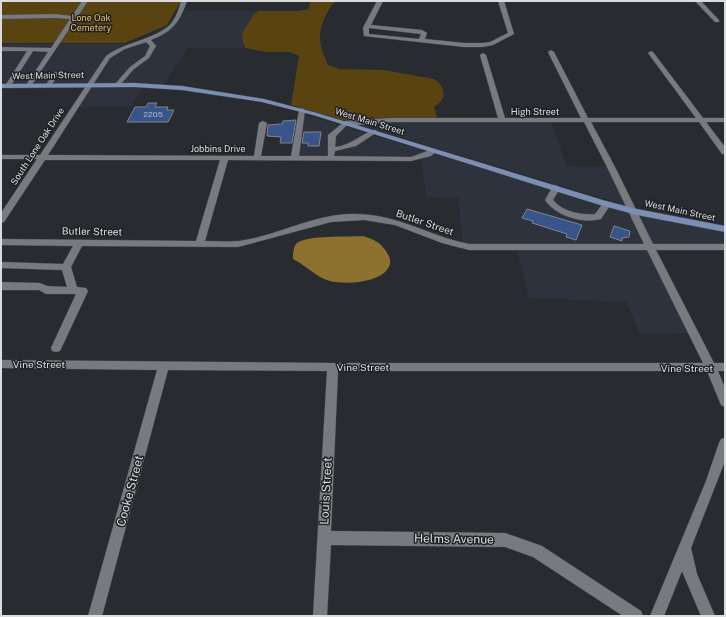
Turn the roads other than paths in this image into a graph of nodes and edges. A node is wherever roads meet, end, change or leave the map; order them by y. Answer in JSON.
{"nodes":[{"id":1,"x":85,"y":1,"type":"edge"},
{"id":2,"x":184,"y":1,"type":"edge"},
{"id":3,"x":380,"y":1,"type":"edge"},
{"id":4,"x":501,"y":1,"type":"edge"},
{"id":5,"x":698,"y":1,"type":"edge"},
{"id":6,"x":1,"y":17,"type":"edge"},
{"id":7,"x":73,"y":18,"type":"junction"},
{"id":8,"x":717,"y":21,"type":"dead end"},
{"id":9,"x":367,"y":26,"type":"junction"},
{"id":10,"x":147,"y":39,"type":"junction"},
{"id":11,"x":421,"y":41,"type":"junction"},
{"id":12,"x":1,"y":49,"type":"edge"},
{"id":13,"x":32,"y":49,"type":"junction"},
{"id":14,"x":52,"y":50,"type":"junction"},
{"id":15,"x":551,"y":52,"type":"dead end"},
{"id":16,"x":651,"y":53,"type":"dead end"},
{"id":17,"x":483,"y":55,"type":"dead end"},
{"id":18,"x":56,"y":73,"type":"dead end"},
{"id":19,"x":90,"y":84,"type":"junction"},
{"id":20,"x":118,"y":84,"type":"junction"},
{"id":21,"x":29,"y":85,"type":"junction"},
{"id":22,"x":49,"y":85,"type":"junction"},
{"id":23,"x":4,"y":86,"type":"edge"},
{"id":24,"x":302,"y":110,"type":"junction"},
{"id":25,"x":502,"y":120,"type":"junction"},
{"id":26,"x":586,"y":120,"type":"junction"},
{"id":27,"x":701,"y":120,"type":"junction"},
{"id":28,"x":725,"y":120,"type":"edge"},
{"id":29,"x":263,"y":123,"type":"dead end"},
{"id":30,"x":346,"y":124,"type":"junction"},
{"id":31,"x":373,"y":132,"type":"junction"},
{"id":32,"x":331,"y":149,"type":"junction"},
{"id":33,"x":433,"y":151,"type":"junction"},
{"id":34,"x":725,"y":152,"type":"edge"},
{"id":35,"x":1,"y":157,"type":"edge"},
{"id":36,"x":42,"y":157,"type":"junction"},
{"id":37,"x":225,"y":158,"type":"junction"},
{"id":38,"x":257,"y":158,"type":"junction"},
{"id":39,"x":295,"y":158,"type":"junction"},
{"id":40,"x":330,"y":159,"type":"junction"},
{"id":41,"x":556,"y":188,"type":"junction"},
{"id":42,"x":607,"y":204,"type":"junction"},
{"id":43,"x":631,"y":210,"type":"junction"},
{"id":44,"x":1,"y":220,"type":"edge"},
{"id":45,"x":725,"y":229,"type":"edge"},
{"id":46,"x":1,"y":242,"type":"edge"},
{"id":47,"x":80,"y":242,"type":"junction"},
{"id":48,"x":200,"y":243,"type":"junction"},
{"id":49,"x":650,"y":246,"type":"junction"},
{"id":50,"x":725,"y":246,"type":"edge"},
{"id":51,"x":1,"y":265,"type":"edge"},
{"id":52,"x":66,"y":267,"type":"junction"},
{"id":53,"x":1,"y":286,"type":"edge"},
{"id":54,"x":72,"y":290,"type":"junction"},
{"id":55,"x":56,"y":348,"type":"dead end"},
{"id":56,"x":1,"y":364,"type":"edge"},
{"id":57,"x":164,"y":365,"type":"junction"},
{"id":58,"x":333,"y":367,"type":"junction"},
{"id":59,"x":711,"y":367,"type":"junction"},
{"id":60,"x":725,"y":367,"type":"edge"},
{"id":61,"x":725,"y":402,"type":"edge"},
{"id":62,"x":725,"y":443,"type":"edge"},
{"id":63,"x":324,"y":538,"type":"junction"},
{"id":64,"x":684,"y":549,"type":"junction"},
{"id":65,"x":95,"y":616,"type":"edge"},
{"id":66,"x":320,"y":616,"type":"edge"},
{"id":67,"x":636,"y":616,"type":"edge"},
{"id":68,"x":657,"y":616,"type":"edge"},
{"id":69,"x":708,"y":616,"type":"edge"}],
"edges":[{"from":1,"to":7,"type":"street"},
{"from":2,"to":10,"type":"street","name":"South Lone Oak Drive"},
{"from":3,"to":9,"type":"street"},
{"from":4,"to":11,"type":"street"},
{"from":5,"to":8,"type":"street"},
{"from":6,"to":7,"type":"street"},
{"from":7,"to":14,"type":"street"},
{"from":9,"to":11,"type":"street"},
{"from":9,"to":11,"type":"street"},
{"from":10,"to":19,"type":"street","name":"South Lone Oak Drive"},
{"from":10,"to":20,"type":"street"},
{"from":12,"to":13,"type":"street"},
{"from":13,"to":14,"type":"street"},
{"from":13,"to":23,"type":"street"},
{"from":14,"to":21,"type":"street"},
{"from":15,"to":26,"type":"street"},
{"from":16,"to":27,"type":"street"},
{"from":17,"to":25,"type":"street"},
{"from":18,"to":22,"type":"street"},
{"from":19,"to":20,"type":"main road","name":"West Main Street"},
{"from":19,"to":22,"type":"main road","name":"West Main Street"},
{"from":19,"to":36,"type":"street","name":"South Lone Oak Drive"},
{"from":20,"to":24,"type":"main road","name":"West Main Street"},
{"from":21,"to":22,"type":"main road","name":"West Main Street"},
{"from":21,"to":23,"type":"main road","name":"West Main Street"},
{"from":24,"to":30,"type":"main road","name":"West Main Street"},
{"from":24,"to":39,"type":"street"},
{"from":25,"to":26,"type":"street","name":"High Street"},
{"from":25,"to":30,"type":"street","name":"High Street"},
{"from":26,"to":27,"type":"street","name":"High Street"},
{"from":26,"to":43,"type":"street"},
{"from":27,"to":28,"type":"street","name":"High Street"},
{"from":27,"to":34,"type":"street"},
{"from":29,"to":38,"type":"street"},
{"from":30,"to":31,"type":"main road","name":"West Main Street"},
{"from":30,"to":32,"type":"street"},
{"from":31,"to":32,"type":"street"},
{"from":31,"to":33,"type":"main road","name":"West Main Street"},
{"from":32,"to":40,"type":"street"},
{"from":33,"to":40,"type":"street","name":"Jobbins Drive"},
{"from":33,"to":41,"type":"main road","name":"West Main Street"},
{"from":35,"to":36,"type":"street","name":"Jobbins Drive"},
{"from":36,"to":37,"type":"street","name":"Jobbins Drive"},
{"from":36,"to":44,"type":"street","name":"South Lone Oak Drive"},
{"from":37,"to":38,"type":"street","name":"Jobbins Drive"},
{"from":37,"to":48,"type":"street"},
{"from":38,"to":39,"type":"street","name":"Jobbins Drive"},
{"from":39,"to":40,"type":"street","name":"Jobbins Drive"},
{"from":41,"to":42,"type":"main road","name":"West Main Street"},
{"from":41,"to":42,"type":"street"},
{"from":42,"to":43,"type":"main road","name":"West Main Street"},
{"from":43,"to":45,"type":"main road","name":"West Main Street"},
{"from":43,"to":49,"type":"street"},
{"from":46,"to":47,"type":"street","name":"Butler Street"},
{"from":47,"to":48,"type":"street","name":"Butler Street"},
{"from":47,"to":52,"type":"street"},
{"from":48,"to":49,"type":"street","name":"Butler Street"},
{"from":49,"to":50,"type":"street","name":"Butler Street"},
{"from":49,"to":59,"type":"street"},
{"from":51,"to":52,"type":"street"},
{"from":52,"to":54,"type":"street"},
{"from":53,"to":54,"type":"street"},
{"from":54,"to":55,"type":"street"},
{"from":56,"to":57,"type":"street","name":"Vine Street"},
{"from":57,"to":58,"type":"street","name":"Vine Street"},
{"from":57,"to":65,"type":"street","name":"Cooke Street"},
{"from":58,"to":59,"type":"street","name":"Vine Street"},
{"from":58,"to":63,"type":"street","name":"Louis Street"},
{"from":59,"to":60,"type":"street","name":"Vine Street"},
{"from":59,"to":61,"type":"street"},
{"from":62,"to":64,"type":"street"},
{"from":63,"to":66,"type":"street","name":"Louis Street"},
{"from":63,"to":67,"type":"street","name":"Helms Avenue"},
{"from":64,"to":68,"type":"street"},
{"from":64,"to":69,"type":"street"}]}
